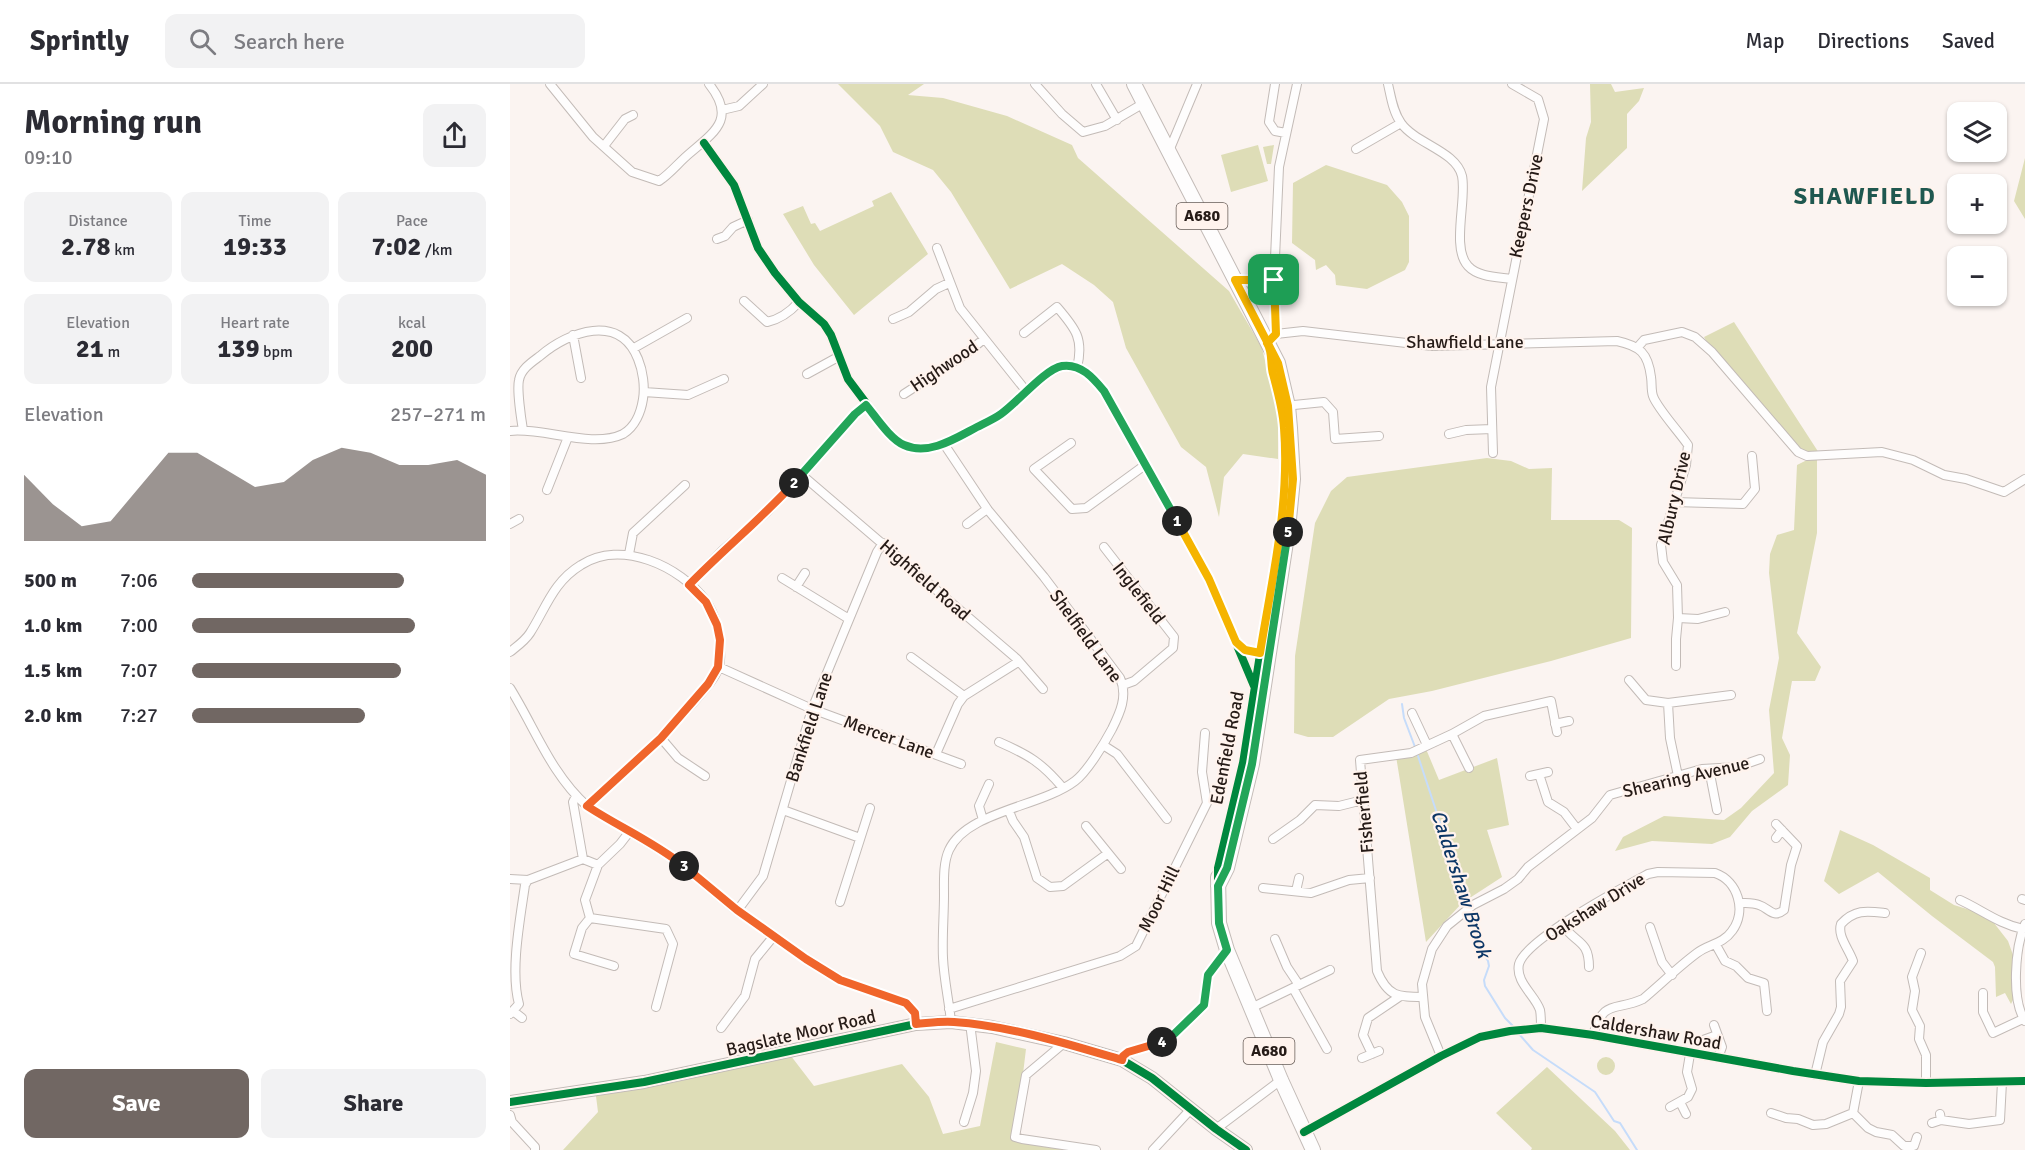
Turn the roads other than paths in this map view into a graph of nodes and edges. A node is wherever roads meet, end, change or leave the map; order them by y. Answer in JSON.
{"nodes":[{"id":1,"x":550,"y":84,"type":"edge"},
{"id":2,"x":709,"y":84,"type":"edge"},
{"id":3,"x":762,"y":84,"type":"edge"},
{"id":4,"x":1035,"y":84,"type":"edge"},
{"id":5,"x":1096,"y":84,"type":"edge"},
{"id":6,"x":1134,"y":84,"type":"edge"},
{"id":7,"x":1197,"y":84,"type":"edge"},
{"id":8,"x":1275,"y":84,"type":"edge"},
{"id":9,"x":1298,"y":84,"type":"edge"},
{"id":10,"x":1388,"y":84,"type":"edge"},
{"id":11,"x":1512,"y":84,"type":"edge"},
{"id":12,"x":1144,"y":104,"type":"junction"},
{"id":13,"x":722,"y":110,"type":"junction"},
{"id":14,"x":633,"y":115,"type":"dead end"},
{"id":15,"x":1117,"y":120,"type":"junction"},
{"id":16,"x":1401,"y":123,"type":"junction"},
{"id":17,"x":1287,"y":133,"type":"junction"},
{"id":18,"x":704,"y":143,"type":"junction"},
{"id":19,"x":604,"y":146,"type":"junction"},
{"id":20,"x":1356,"y":149,"type":"dead end"},
{"id":21,"x":1169,"y":151,"type":"junction"},
{"id":22,"x":748,"y":220,"type":"junction"},
{"id":23,"x":717,"y":239,"type":"dead end"},
{"id":24,"x":937,"y":248,"type":"dead end"},
{"id":25,"x":1511,"y":279,"type":"junction"},
{"id":26,"x":1235,"y":280,"type":"junction"},
{"id":27,"x":1274,"y":280,"type":"junction"},
{"id":28,"x":949,"y":283,"type":"junction"},
{"id":29,"x":744,"y":301,"type":"dead end"},
{"id":30,"x":799,"y":302,"type":"junction"},
{"id":31,"x":687,"y":318,"type":"dead end"},
{"id":32,"x":893,"y":319,"type":"dead end"},
{"id":33,"x":1024,"y":333,"type":"dead end"},
{"id":34,"x":573,"y":335,"type":"junction"},
{"id":35,"x":984,"y":339,"type":"junction"},
{"id":36,"x":1271,"y":342,"type":"junction"},
{"id":37,"x":1499,"y":344,"type":"junction"},
{"id":38,"x":1635,"y":346,"type":"junction"},
{"id":39,"x":634,"y":348,"type":"junction"},
{"id":40,"x":838,"y":357,"type":"junction"},
{"id":41,"x":1077,"y":368,"type":"junction"},
{"id":42,"x":807,"y":374,"type":"dead end"},
{"id":43,"x":514,"y":378,"type":"edge"},
{"id":44,"x":581,"y":378,"type":"dead end"},
{"id":45,"x":724,"y":379,"type":"dead end"},
{"id":46,"x":644,"y":392,"type":"junction"},
{"id":47,"x":1027,"y":392,"type":"junction"},
{"id":48,"x":904,"y":394,"type":"dead end"},
{"id":49,"x":866,"y":405,"type":"junction"},
{"id":50,"x":1285,"y":406,"type":"junction"},
{"id":51,"x":1492,"y":429,"type":"junction"},
{"id":52,"x":523,"y":430,"type":"junction"},
{"id":53,"x":510,"y":431,"type":"edge"},
{"id":54,"x":1449,"y":434,"type":"dead end"},
{"id":55,"x":1379,"y":436,"type":"dead end"},
{"id":56,"x":568,"y":437,"type":"junction"},
{"id":57,"x":1071,"y":443,"type":"dead end"},
{"id":58,"x":944,"y":444,"type":"junction"},
{"id":59,"x":1493,"y":453,"type":"dead end"},
{"id":60,"x":1752,"y":456,"type":"dead end"},
{"id":61,"x":1145,"y":465,"type":"junction"},
{"id":62,"x":802,"y":475,"type":"junction"},
{"id":63,"x":2025,"y":479,"type":"edge"},
{"id":64,"x":685,"y":485,"type":"dead end"},
{"id":65,"x":547,"y":490,"type":"dead end"},
{"id":66,"x":1674,"y":502,"type":"junction"},
{"id":67,"x":987,"y":509,"type":"junction"},
{"id":68,"x":519,"y":519,"type":"dead end"},
{"id":69,"x":510,"y":524,"type":"edge"},
{"id":70,"x":967,"y":524,"type":"dead end"},
{"id":71,"x":883,"y":543,"type":"junction"},
{"id":72,"x":1104,"y":547,"type":"dead end"},
{"id":73,"x":629,"y":554,"type":"junction"},
{"id":74,"x":805,"y":573,"type":"dead end"},
{"id":75,"x":782,"y":578,"type":"dead end"},
{"id":76,"x":689,"y":585,"type":"junction"},
{"id":77,"x":796,"y":587,"type":"junction"},
{"id":78,"x":1725,"y":612,"type":"dead end"},
{"id":79,"x":1678,"y":618,"type":"junction"},
{"id":80,"x":849,"y":619,"type":"junction"},
{"id":81,"x":1236,"y":642,"type":"junction"},
{"id":82,"x":510,"y":652,"type":"edge"},
{"id":83,"x":1264,"y":654,"type":"junction"},
{"id":84,"x":910,"y":657,"type":"dead end"},
{"id":85,"x":1018,"y":662,"type":"junction"},
{"id":86,"x":1676,"y":666,"type":"dead end"},
{"id":87,"x":718,"y":667,"type":"junction"},
{"id":88,"x":1629,"y":680,"type":"dead end"},
{"id":89,"x":1123,"y":685,"type":"junction"},
{"id":90,"x":1254,"y":686,"type":"junction"},
{"id":91,"x":510,"y":688,"type":"edge"},
{"id":92,"x":1043,"y":689,"type":"dead end"},
{"id":93,"x":1548,"y":692,"type":"dead end"},
{"id":94,"x":1731,"y":695,"type":"dead end"},
{"id":95,"x":964,"y":696,"type":"junction"},
{"id":96,"x":1551,"y":701,"type":"junction"},
{"id":97,"x":1668,"y":703,"type":"junction"},
{"id":98,"x":812,"y":709,"type":"junction"},
{"id":99,"x":1418,"y":718,"type":"dead end"},
{"id":100,"x":1569,"y":721,"type":"dead end"},
{"id":101,"x":1205,"y":733,"type":"dead end"},
{"id":102,"x":1452,"y":734,"type":"junction"},
{"id":103,"x":661,"y":738,"type":"junction"},
{"id":104,"x":999,"y":742,"type":"dead end"},
{"id":105,"x":1103,"y":745,"type":"junction"},
{"id":106,"x":1424,"y":746,"type":"junction"},
{"id":107,"x":936,"y":754,"type":"junction"},
{"id":108,"x":1760,"y":759,"type":"dead end"},
{"id":109,"x":961,"y":764,"type":"dead end"},
{"id":110,"x":1469,"y":768,"type":"dead end"},
{"id":111,"x":1709,"y":769,"type":"junction"},
{"id":112,"x":1539,"y":774,"type":"dead end"},
{"id":113,"x":705,"y":776,"type":"dead end"},
{"id":114,"x":1678,"y":776,"type":"junction"},
{"id":115,"x":989,"y":784,"type":"dead end"},
{"id":116,"x":1063,"y":788,"type":"junction"},
{"id":117,"x":576,"y":796,"type":"junction"},
{"id":118,"x":1238,"y":800,"type":"junction"},
{"id":119,"x":1363,"y":800,"type":"junction"},
{"id":120,"x":587,"y":806,"type":"junction"},
{"id":121,"x":870,"y":808,"type":"dead end"},
{"id":122,"x":783,"y":810,"type":"junction"},
{"id":123,"x":1717,"y":810,"type":"dead end"},
{"id":124,"x":1009,"y":811,"type":"junction"},
{"id":125,"x":1167,"y":819,"type":"dead end"},
{"id":126,"x":983,"y":820,"type":"junction"},
{"id":127,"x":1086,"y":826,"type":"dead end"},
{"id":128,"x":1578,"y":829,"type":"junction"},
{"id":129,"x":630,"y":831,"type":"junction"},
{"id":130,"x":861,"y":838,"type":"junction"},
{"id":131,"x":1776,"y":838,"type":"dead end"},
{"id":132,"x":1273,"y":839,"type":"dead end"},
{"id":133,"x":1107,"y":854,"type":"junction"},
{"id":134,"x":584,"y":859,"type":"junction"},
{"id":135,"x":598,"y":865,"type":"junction"},
{"id":136,"x":1121,"y":869,"type":"dead end"},
{"id":137,"x":1299,"y":878,"type":"dead end"},
{"id":138,"x":1370,"y":878,"type":"junction"},
{"id":139,"x":510,"y":879,"type":"edge"},
{"id":140,"x":528,"y":880,"type":"junction"},
{"id":141,"x":1263,"y":888,"type":"dead end"},
{"id":142,"x":1296,"y":891,"type":"junction"},
{"id":143,"x":1960,"y":900,"type":"dead end"},
{"id":144,"x":840,"y":902,"type":"dead end"},
{"id":145,"x":1739,"y":903,"type":"junction"},
{"id":146,"x":737,"y":910,"type":"junction"},
{"id":147,"x":1885,"y":913,"type":"dead end"},
{"id":148,"x":590,"y":918,"type":"junction"},
{"id":149,"x":1562,"y":924,"type":"junction"},
{"id":150,"x":1650,"y":927,"type":"dead end"},
{"id":151,"x":2024,"y":927,"type":"edge"},
{"id":152,"x":773,"y":937,"type":"junction"},
{"id":153,"x":1275,"y":939,"type":"dead end"},
{"id":154,"x":1716,"y":945,"type":"junction"},
{"id":155,"x":1227,"y":950,"type":"junction"},
{"id":156,"x":1921,"y":953,"type":"dead end"},
{"id":157,"x":2021,"y":957,"type":"edge"},
{"id":158,"x":614,"y":966,"type":"dead end"},
{"id":159,"x":1590,"y":967,"type":"dead end"},
{"id":160,"x":1330,"y":970,"type":"dead end"},
{"id":161,"x":1672,"y":975,"type":"junction"},
{"id":162,"x":1296,"y":986,"type":"junction"},
{"id":163,"x":1983,"y":993,"type":"dead end"},
{"id":164,"x":1399,"y":997,"type":"junction"},
{"id":165,"x":1423,"y":997,"type":"junction"},
{"id":166,"x":656,"y":1007,"type":"dead end"},
{"id":167,"x":1251,"y":1008,"type":"junction"},
{"id":168,"x":950,"y":1009,"type":"junction"},
{"id":169,"x":1767,"y":1011,"type":"dead end"},
{"id":170,"x":511,"y":1012,"type":"edge"},
{"id":171,"x":522,"y":1018,"type":"dead end"},
{"id":172,"x":2024,"y":1020,"type":"edge"},
{"id":173,"x":951,"y":1022,"type":"junction"},
{"id":174,"x":970,"y":1023,"type":"junction"},
{"id":175,"x":916,"y":1024,"type":"junction"},
{"id":176,"x":1714,"y":1025,"type":"dead end"},
{"id":177,"x":722,"y":1028,"type":"dead end"},
{"id":178,"x":1541,"y":1028,"type":"junction"},
{"id":179,"x":1593,"y":1035,"type":"junction"},
{"id":180,"x":1717,"y":1035,"type":"junction"},
{"id":181,"x":1703,"y":1040,"type":"dead end"},
{"id":182,"x":1064,"y":1043,"type":"junction"},
{"id":183,"x":1327,"y":1049,"type":"dead end"},
{"id":184,"x":1690,"y":1054,"type":"junction"},
{"id":185,"x":1441,"y":1056,"type":"junction"},
{"id":186,"x":1362,"y":1058,"type":"dead end"},
{"id":187,"x":1718,"y":1058,"type":"junction"},
{"id":188,"x":1122,"y":1060,"type":"junction"},
{"id":189,"x":1815,"y":1075,"type":"junction"},
{"id":190,"x":1281,"y":1080,"type":"junction"},
{"id":191,"x":1859,"y":1081,"type":"junction"},
{"id":192,"x":2025,"y":1081,"type":"edge"},
{"id":193,"x":2002,"y":1082,"type":"junction"},
{"id":194,"x":1926,"y":1083,"type":"junction"},
{"id":195,"x":510,"y":1102,"type":"edge"},
{"id":196,"x":1680,"y":1102,"type":"junction"},
{"id":197,"x":1670,"y":1107,"type":"dead end"},
{"id":198,"x":1191,"y":1108,"type":"junction"},
{"id":199,"x":1771,"y":1113,"type":"dead end"},
{"id":200,"x":1853,"y":1113,"type":"junction"},
{"id":201,"x":1686,"y":1114,"type":"dead end"},
{"id":202,"x":510,"y":1115,"type":"edge"},
{"id":203,"x":1938,"y":1119,"type":"dead end"},
{"id":204,"x":964,"y":1122,"type":"dead end"},
{"id":205,"x":1216,"y":1129,"type":"junction"},
{"id":206,"x":1304,"y":1132,"type":"junction"},
{"id":207,"x":1917,"y":1137,"type":"dead end"},
{"id":208,"x":1240,"y":1148,"type":"edge"},
{"id":209,"x":535,"y":1150,"type":"edge"},
{"id":210,"x":1096,"y":1150,"type":"edge"},
{"id":211,"x":1153,"y":1150,"type":"edge"},
{"id":212,"x":1313,"y":1150,"type":"edge"}],
"edges":[{"from":1,"to":19,"type":"street"},
{"from":2,"to":13,"type":"street"},
{"from":3,"to":13,"type":"street"},
{"from":4,"to":15,"type":"street"},
{"from":5,"to":15,"type":"street"},
{"from":6,"to":12,"type":"main road","name":"Edenfield Road","number":"A680"},
{"from":7,"to":21,"type":"street"},
{"from":8,"to":17,"type":"street"},
{"from":9,"to":17,"type":"street"},
{"from":10,"to":16,"type":"street"},
{"from":11,"to":25,"type":"street","name":"Keepers Drive"},
{"from":12,"to":15,"type":"street"},
{"from":12,"to":21,"type":"main road","name":"Edenfield Road","number":"A680"},
{"from":13,"to":18,"type":"street"},
{"from":14,"to":19,"type":"street"},
{"from":16,"to":20,"type":"street"},
{"from":16,"to":25,"type":"street"},
{"from":17,"to":27,"type":"street"},
{"from":18,"to":19,"type":"street"},
{"from":18,"to":22,"type":"street"},
{"from":21,"to":26,"type":"main road","name":"Edenfield Road","number":"A680"},
{"from":22,"to":23,"type":"street"},
{"from":22,"to":30,"type":"street"},
{"from":24,"to":28,"type":"street","name":"Highwood"},
{"from":25,"to":37,"type":"street","name":"Keepers Drive"},
{"from":26,"to":27,"type":"street"},
{"from":26,"to":36,"type":"main road","name":"Edenfield Road","number":"A680"},
{"from":27,"to":36,"type":"street"},
{"from":28,"to":32,"type":"street"},
{"from":28,"to":35,"type":"street","name":"Highwood"},
{"from":29,"to":30,"type":"street"},
{"from":30,"to":40,"type":"street"},
{"from":31,"to":39,"type":"street"},
{"from":33,"to":41,"type":"street"},
{"from":34,"to":39,"type":"street"},
{"from":34,"to":43,"type":"street"},
{"from":34,"to":44,"type":"street"},
{"from":35,"to":47,"type":"street","name":"Highwood"},
{"from":35,"to":48,"type":"street","name":"Highwood"},
{"from":36,"to":37,"type":"street","name":"Shawfield Lane"},
{"from":36,"to":50,"type":"main road","name":"Edenfield Road","number":"A680"},
{"from":37,"to":38,"type":"street","name":"Shawfield Lane"},
{"from":37,"to":51,"type":"street","name":"Keepers Drive"},
{"from":38,"to":63,"type":"street"},
{"from":38,"to":66,"type":"street","name":"Albury Drive"},
{"from":39,"to":46,"type":"street"},
{"from":40,"to":42,"type":"street"},
{"from":40,"to":49,"type":"street"},
{"from":41,"to":47,"type":"street"},
{"from":41,"to":61,"type":"street"},
{"from":43,"to":52,"type":"street"},
{"from":45,"to":46,"type":"street"},
{"from":46,"to":56,"type":"street"},
{"from":47,"to":58,"type":"street"},
{"from":49,"to":58,"type":"street"},
{"from":49,"to":62,"type":"street"},
{"from":50,"to":55,"type":"street"},
{"from":50,"to":83,"type":"main road","name":"Edenfield Road","number":"A680"},
{"from":51,"to":54,"type":"street"},
{"from":51,"to":59,"type":"street","name":"Keepers Drive"},
{"from":52,"to":53,"type":"street"},
{"from":52,"to":56,"type":"street"},
{"from":56,"to":65,"type":"street"},
{"from":57,"to":61,"type":"street"},
{"from":58,"to":67,"type":"street","name":"Shelfield Lane"},
{"from":60,"to":66,"type":"street"},
{"from":61,"to":81,"type":"street"},
{"from":62,"to":71,"type":"street","name":"Highfield Road"},
{"from":62,"to":76,"type":"street"},
{"from":64,"to":73,"type":"street"},
{"from":66,"to":79,"type":"street","name":"Albury Drive"},
{"from":67,"to":70,"type":"street"},
{"from":67,"to":89,"type":"street","name":"Shelfield Lane"},
{"from":68,"to":69,"type":"street"},
{"from":71,"to":80,"type":"street","name":"Bankfield Lane"},
{"from":71,"to":85,"type":"street","name":"Highfield Road"},
{"from":72,"to":89,"type":"street","name":"Inglefield"},
{"from":73,"to":76,"type":"street"},
{"from":73,"to":82,"type":"street"},
{"from":74,"to":77,"type":"street"},
{"from":75,"to":77,"type":"street"},
{"from":76,"to":87,"type":"street"},
{"from":77,"to":80,"type":"street"},
{"from":78,"to":79,"type":"street"},
{"from":79,"to":86,"type":"street","name":"Albury Drive"},
{"from":80,"to":98,"type":"street","name":"Bankfield Lane"},
{"from":81,"to":83,"type":"street"},
{"from":81,"to":90,"type":"street"},
{"from":83,"to":90,"type":"main road","name":"Edenfield Road","number":"A680"},
{"from":83,"to":118,"type":"main road","name":"Edenfield Road","number":"A680"},
{"from":84,"to":95,"type":"street"},
{"from":85,"to":92,"type":"street","name":"Highfield Road"},
{"from":85,"to":95,"type":"street"},
{"from":87,"to":98,"type":"street","name":"Mercer Lane"},
{"from":87,"to":103,"type":"street"},
{"from":88,"to":97,"type":"street"},
{"from":89,"to":105,"type":"street","name":"Shelfield Lane"},
{"from":90,"to":118,"type":"main road","name":"Edenfield Road","number":"A680"},
{"from":91,"to":117,"type":"street"},
{"from":93,"to":96,"type":"street"},
{"from":94,"to":97,"type":"street"},
{"from":95,"to":107,"type":"street"},
{"from":96,"to":100,"type":"street"},
{"from":96,"to":102,"type":"street","name":"Fisherfield"},
{"from":97,"to":114,"type":"street"},
{"from":98,"to":107,"type":"street","name":"Mercer Lane"},
{"from":98,"to":122,"type":"street","name":"Bankfield Lane"},
{"from":99,"to":106,"type":"street"},
{"from":101,"to":168,"type":"street","name":"Moor Hill"},
{"from":102,"to":106,"type":"street","name":"Fisherfield"},
{"from":102,"to":110,"type":"street"},
{"from":103,"to":113,"type":"street"},
{"from":103,"to":120,"type":"street"},
{"from":104,"to":116,"type":"street"},
{"from":105,"to":116,"type":"street","name":"Shelfield Lane"},
{"from":105,"to":125,"type":"street"},
{"from":106,"to":119,"type":"street","name":"Fisherfield"},
{"from":107,"to":109,"type":"street","name":"Mercer Lane"},
{"from":108,"to":111,"type":"street","name":"Shearing Avenue"},
{"from":111,"to":114,"type":"street","name":"Shearing Avenue"},
{"from":111,"to":123,"type":"street"},
{"from":112,"to":128,"type":"street"},
{"from":114,"to":128,"type":"street","name":"Shearing Avenue"},
{"from":115,"to":126,"type":"street"},
{"from":116,"to":124,"type":"street","name":"Shelfield Lane"},
{"from":117,"to":120,"type":"street"},
{"from":117,"to":134,"type":"street"},
{"from":118,"to":155,"type":"main road","name":"Edenfield Road","number":"A680"},
{"from":119,"to":132,"type":"street"},
{"from":119,"to":138,"type":"street","name":"Fisherfield"},
{"from":120,"to":129,"type":"street"},
{"from":121,"to":130,"type":"street"},
{"from":122,"to":130,"type":"street"},
{"from":122,"to":146,"type":"street","name":"Bankfield Lane"},
{"from":124,"to":126,"type":"street","name":"Shelfield Lane"},
{"from":124,"to":133,"type":"street"},
{"from":126,"to":168,"type":"street","name":"Shelfield Lane"},
{"from":127,"to":133,"type":"street"},
{"from":128,"to":165,"type":"street","name":"Shearing Avenue"},
{"from":129,"to":135,"type":"street"},
{"from":129,"to":146,"type":"street"},
{"from":130,"to":144,"type":"street"},
{"from":131,"to":145,"type":"street"},
{"from":133,"to":136,"type":"street"},
{"from":134,"to":135,"type":"street"},
{"from":134,"to":140,"type":"street"},
{"from":135,"to":148,"type":"street"},
{"from":137,"to":142,"type":"street"},
{"from":138,"to":142,"type":"street"},
{"from":138,"to":164,"type":"street","name":"Fisherfield"},
{"from":139,"to":140,"type":"street"},
{"from":140,"to":170,"type":"street"},
{"from":141,"to":142,"type":"street"},
{"from":143,"to":151,"type":"street"},
{"from":145,"to":149,"type":"street","name":"Oakshaw Drive"},
{"from":145,"to":154,"type":"street"},
{"from":146,"to":152,"type":"street"},
{"from":147,"to":189,"type":"street"},
{"from":148,"to":158,"type":"street"},
{"from":148,"to":166,"type":"street"},
{"from":149,"to":159,"type":"street"},
{"from":149,"to":178,"type":"street","name":"Oakshaw Drive"},
{"from":150,"to":161,"type":"street"},
{"from":151,"to":157,"type":"street"},
{"from":152,"to":175,"type":"street"},
{"from":152,"to":177,"type":"street"},
{"from":153,"to":162,"type":"street"},
{"from":154,"to":161,"type":"street"},
{"from":154,"to":169,"type":"street"},
{"from":155,"to":167,"type":"main road","name":"Edenfield Road","number":"A680"},
{"from":155,"to":188,"type":"street"},
{"from":156,"to":194,"type":"street"},
{"from":157,"to":172,"type":"street"},
{"from":160,"to":162,"type":"street"},
{"from":161,"to":179,"type":"street"},
{"from":162,"to":167,"type":"street"},
{"from":162,"to":183,"type":"street"},
{"from":163,"to":172,"type":"street"},
{"from":164,"to":165,"type":"street"},
{"from":164,"to":186,"type":"street"},
{"from":165,"to":185,"type":"street","name":"Shearing Avenue"},
{"from":167,"to":190,"type":"main road","name":"Edenfield Road","number":"A680"},
{"from":168,"to":173,"type":"street","name":"Shelfield Lane"},
{"from":170,"to":171,"type":"street"},
{"from":173,"to":174,"type":"street","name":"Bagslate Moor Road"},
{"from":173,"to":175,"type":"street","name":"Bagslate Moor Road"},
{"from":174,"to":182,"type":"street","name":"Bagslate Moor Road"},
{"from":174,"to":204,"type":"street"},
{"from":175,"to":195,"type":"street","name":"Bagslate Moor Road"},
{"from":176,"to":180,"type":"street"},
{"from":178,"to":179,"type":"street","name":"Caldershaw Road"},
{"from":178,"to":185,"type":"street","name":"Caldershaw Road"},
{"from":179,"to":184,"type":"street","name":"Caldershaw Road"},
{"from":180,"to":181,"type":"street"},
{"from":180,"to":187,"type":"street"},
{"from":182,"to":188,"type":"street","name":"Bagslate Moor Road"},
{"from":182,"to":210,"type":"street"},
{"from":184,"to":187,"type":"street","name":"Caldershaw Road"},
{"from":184,"to":196,"type":"street"},
{"from":185,"to":206,"type":"street","name":"Caldershaw Road"},
{"from":187,"to":189,"type":"street","name":"Caldershaw Road"},
{"from":188,"to":198,"type":"street","name":"Bagslate Moor Road"},
{"from":189,"to":191,"type":"street","name":"Caldershaw Road"},
{"from":190,"to":205,"type":"street"},
{"from":190,"to":206,"type":"main road","name":"Edenfield Road","number":"A680"},
{"from":191,"to":194,"type":"street","name":"Caldershaw Road"},
{"from":191,"to":200,"type":"street"},
{"from":192,"to":193,"type":"street","name":"Caldershaw Road"},
{"from":193,"to":194,"type":"street","name":"Caldershaw Road"},
{"from":193,"to":203,"type":"street"},
{"from":196,"to":197,"type":"street"},
{"from":196,"to":201,"type":"street"},
{"from":198,"to":205,"type":"street","name":"Bagslate Moor Road"},
{"from":198,"to":211,"type":"street"},
{"from":199,"to":200,"type":"street"},
{"from":200,"to":207,"type":"street"},
{"from":202,"to":209,"type":"street"},
{"from":205,"to":208,"type":"street","name":"Bagslate Moor Road"},
{"from":206,"to":212,"type":"main road","name":"Edenfield Road","number":"A680"}]}
